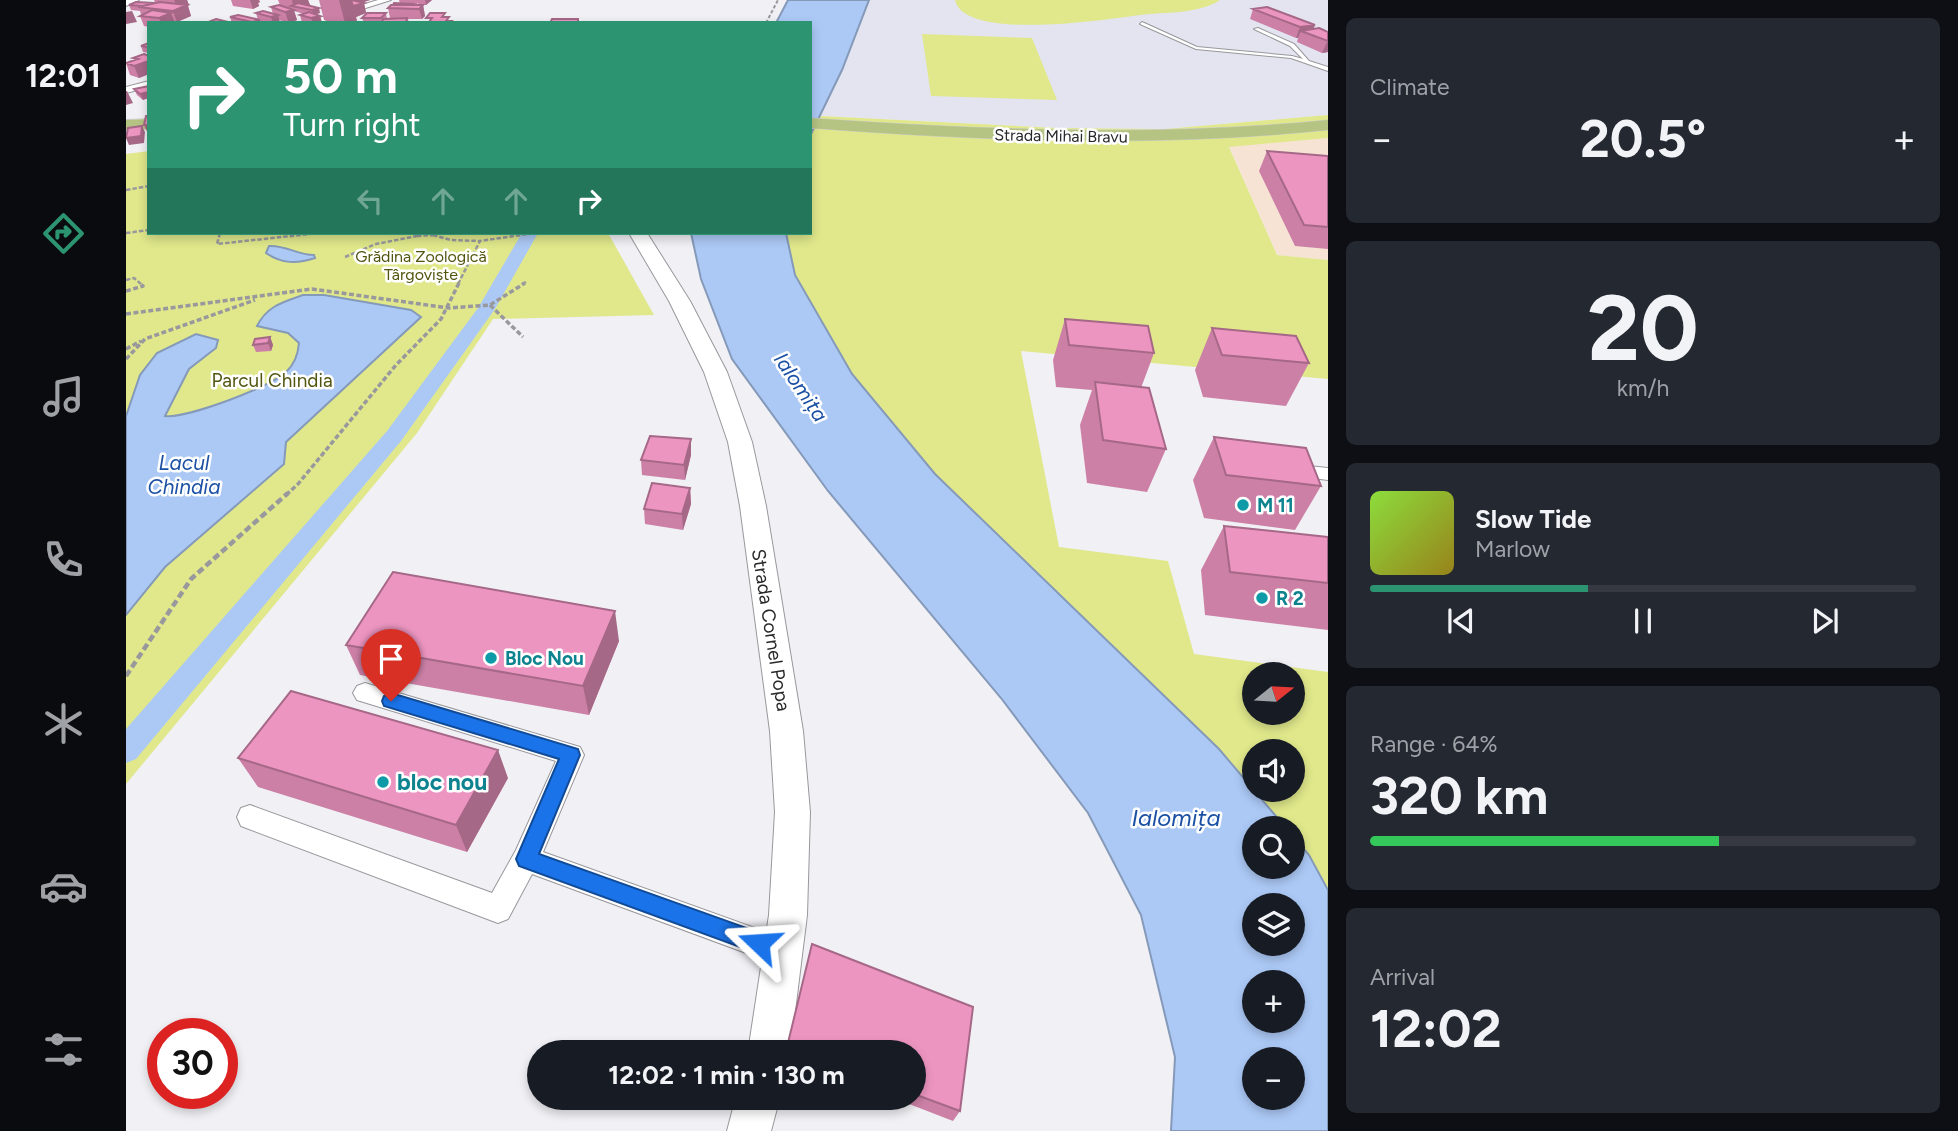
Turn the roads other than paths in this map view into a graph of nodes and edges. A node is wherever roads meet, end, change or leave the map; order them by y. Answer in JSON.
{"nodes":[{"id":1,"x":133,"y":0,"type":"edge"},
{"id":2,"x":386,"y":1,"type":"edge"},
{"id":3,"x":126,"y":3,"type":"edge"},
{"id":4,"x":370,"y":15,"type":"edge"},
{"id":5,"x":314,"y":21,"type":"edge"},
{"id":6,"x":1142,"y":23,"type":"dead end"},
{"id":7,"x":1256,"y":29,"type":"dead end"},
{"id":8,"x":1307,"y":61,"type":"junction"},
{"id":9,"x":1328,"y":69,"type":"edge"},
{"id":10,"x":147,"y":85,"type":"edge"},
{"id":11,"x":126,"y":90,"type":"edge"},
{"id":12,"x":812,"y":123,"type":"edge"},
{"id":13,"x":147,"y":124,"type":"edge"},
{"id":14,"x":126,"y":125,"type":"edge"},
{"id":15,"x":1323,"y":126,"type":"edge"},
{"id":16,"x":639,"y":235,"type":"edge"},
{"id":17,"x":1271,"y":468,"type":"edge"},
{"id":18,"x":1328,"y":474,"type":"edge"},
{"id":19,"x":365,"y":693,"type":"dead end"},
{"id":20,"x":250,"y":817,"type":"dead end"},
{"id":21,"x":526,"y":859,"type":"junction"},
{"id":22,"x":784,"y":952,"type":"junction"},
{"id":23,"x":771,"y":1040,"type":"edge"},
{"id":24,"x":755,"y":1110,"type":"edge"},
{"id":25,"x":749,"y":1131,"type":"edge"}],
"edges":[{"from":1,"to":3,"type":"main road"},
{"from":2,"to":4,"type":"street"},
{"from":2,"to":5,"type":"street"},
{"from":6,"to":8,"type":"lane"},
{"from":7,"to":8,"type":"lane"},
{"from":8,"to":9,"type":"lane"},
{"from":10,"to":11,"type":"street"},
{"from":12,"to":15,"type":"main road","name":"Strada Mihai Bravu"},
{"from":13,"to":14,"type":"main road"},
{"from":16,"to":22,"type":"main road","name":"Strada Cornel Popa"},
{"from":17,"to":18,"type":"street"},
{"from":19,"to":21,"type":"street"},
{"from":20,"to":21,"type":"street"},
{"from":21,"to":22,"type":"street"},
{"from":22,"to":23,"type":"main road","name":"Strada Cornel Popa"},
{"from":24,"to":25,"type":"main road"}]}
